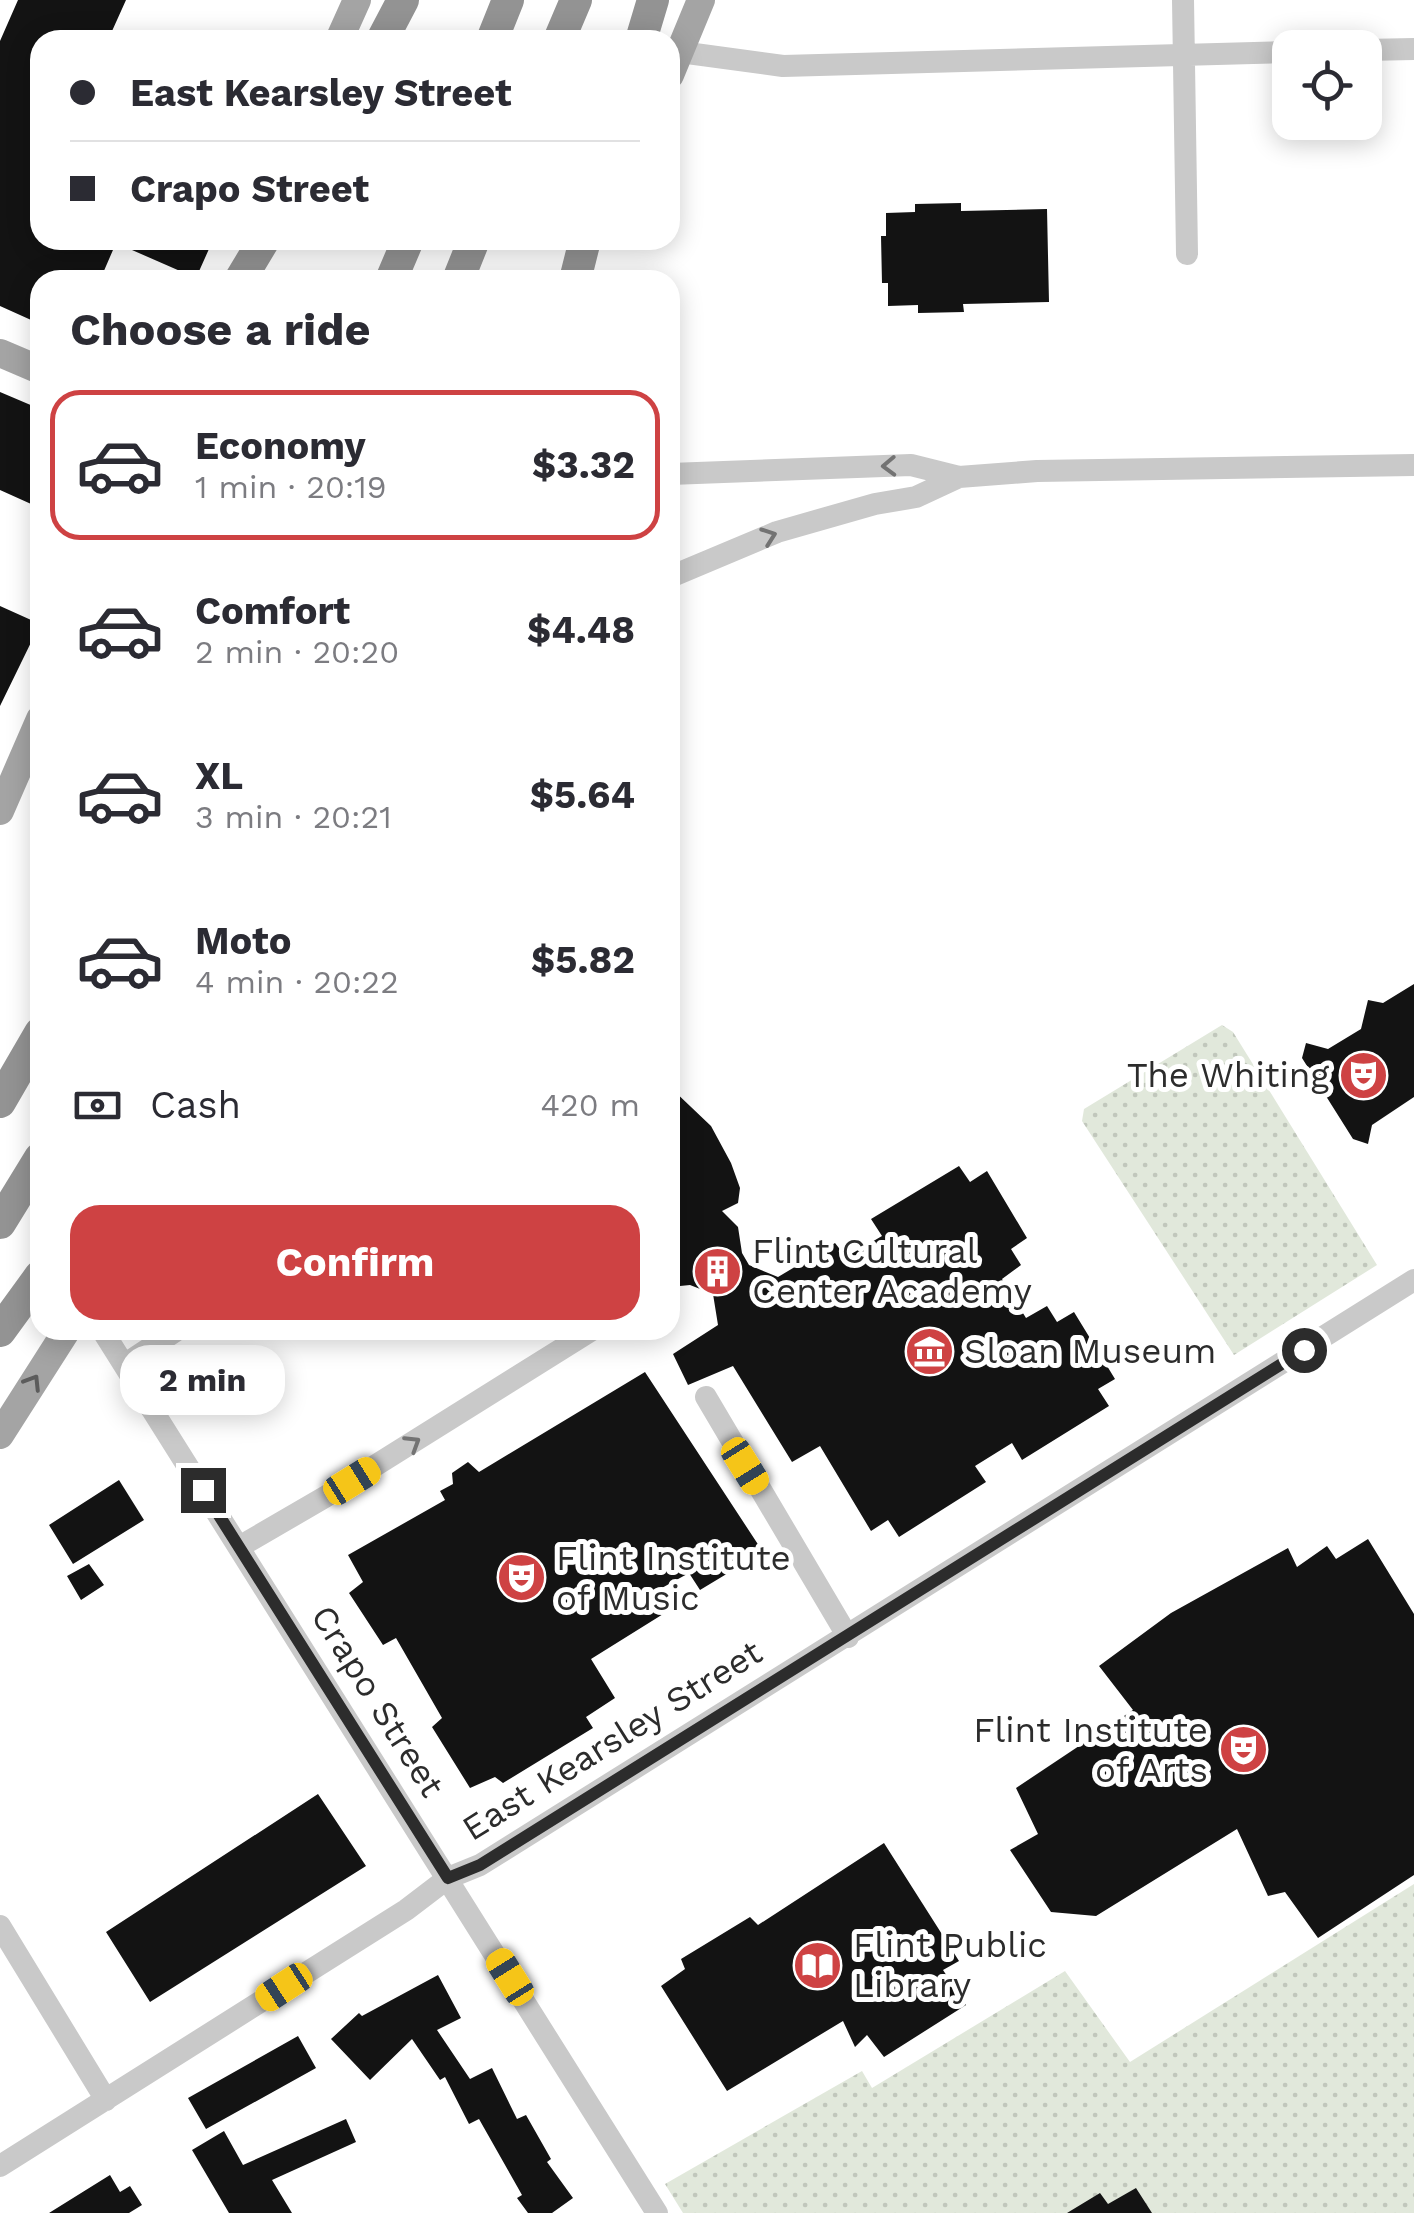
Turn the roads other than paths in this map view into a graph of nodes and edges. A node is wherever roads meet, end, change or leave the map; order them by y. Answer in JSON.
{"nodes":[{"id":1,"x":357,"y":0,"type":"edge"},
{"id":2,"x":404,"y":0,"type":"edge"},
{"id":3,"x":508,"y":0,"type":"edge"},
{"id":4,"x":576,"y":0,"type":"edge"},
{"id":5,"x":653,"y":0,"type":"edge"},
{"id":6,"x":701,"y":0,"type":"edge"},
{"id":7,"x":1182,"y":0,"type":"edge"},
{"id":8,"x":344,"y":30,"type":"edge"},
{"id":9,"x":388,"y":30,"type":"edge"},
{"id":10,"x":496,"y":30,"type":"edge"},
{"id":11,"x":563,"y":30,"type":"edge"},
{"id":12,"x":644,"y":30,"type":"edge"},
{"id":13,"x":1414,"y":49,"type":"edge"},
{"id":14,"x":1382,"y":50,"type":"edge"},
{"id":15,"x":680,"y":51,"type":"edge"},
{"id":16,"x":1272,"y":52,"type":"edge"},
{"id":17,"x":1183,"y":54,"type":"junction"},
{"id":18,"x":680,"y":63,"type":"edge"},
{"id":19,"x":1187,"y":254,"type":"dead end"},
{"id":20,"x":0,"y":353,"type":"edge"},
{"id":21,"x":30,"y":366,"type":"edge"},
{"id":22,"x":1414,"y":465,"type":"edge"},
{"id":23,"x":680,"y":474,"type":"edge"},
{"id":24,"x":960,"y":477,"type":"junction"},
{"id":25,"x":680,"y":566,"type":"edge"},
{"id":26,"x":20,"y":759,"type":"edge"},
{"id":27,"x":0,"y":810,"type":"edge"},
{"id":28,"x":30,"y":1050,"type":"edge"},
{"id":29,"x":0,"y":1102,"type":"edge"},
{"id":30,"x":30,"y":1174,"type":"edge"},
{"id":31,"x":0,"y":1223,"type":"edge"},
{"id":32,"x":1414,"y":1280,"type":"edge"},
{"id":33,"x":30,"y":1290,"type":"edge"},
{"id":34,"x":0,"y":1331,"type":"edge"},
{"id":35,"x":61,"y":1340,"type":"edge"},
{"id":36,"x":108,"y":1340,"type":"edge"},
{"id":37,"x":161,"y":1340,"type":"edge"},
{"id":38,"x":576,"y":1340,"type":"edge"},
{"id":39,"x":124,"y":1364,"type":"junction"},
{"id":40,"x":706,"y":1397,"type":"dead end"},
{"id":41,"x":0,"y":1435,"type":"edge"},
{"id":42,"x":239,"y":1547,"type":"junction"},
{"id":43,"x":848,"y":1636,"type":"junction"},
{"id":44,"x":448,"y":1878,"type":"junction"},
{"id":45,"x":0,"y":1926,"type":"edge"},
{"id":46,"x":106,"y":2100,"type":"junction"},
{"id":47,"x":0,"y":2166,"type":"edge"},
{"id":48,"x":657,"y":2213,"type":"edge"}],
"edges":[{"from":1,"to":8,"type":"main road"},
{"from":2,"to":9,"type":"highway"},
{"from":3,"to":10,"type":"highway"},
{"from":4,"to":11,"type":"highway"},
{"from":5,"to":12,"type":"highway"},
{"from":6,"to":15,"type":"main road"},
{"from":7,"to":17,"type":"street"},
{"from":13,"to":14,"type":"street"},
{"from":16,"to":17,"type":"street"},
{"from":17,"to":18,"type":"street"},
{"from":17,"to":19,"type":"street"},
{"from":20,"to":21,"type":"main road"},
{"from":22,"to":24,"type":"street"},
{"from":24,"to":23,"type":"street","one_way":true},
{"from":25,"to":24,"type":"street","one_way":true},
{"from":26,"to":27,"type":"main road"},
{"from":28,"to":29,"type":"highway"},
{"from":30,"to":31,"type":"highway"},
{"from":32,"to":43,"type":"street","name":"East Kearsley Street"},
{"from":33,"to":34,"type":"highway"},
{"from":41,"to":35,"type":"main road","one_way":true},
{"from":36,"to":39,"type":"street","name":"Crapo Street"},
{"from":37,"to":39,"type":"street"},
{"from":42,"to":38,"type":"street","one_way":true},
{"from":39,"to":42,"type":"street","name":"Crapo Street"},
{"from":40,"to":43,"type":"street"},
{"from":42,"to":44,"type":"street","name":"Crapo Street"},
{"from":43,"to":44,"type":"street","name":"East Kearsley Street"},
{"from":44,"to":46,"type":"street","name":"East Kearsley Street"},
{"from":44,"to":48,"type":"street","name":"Crapo Street"},
{"from":45,"to":46,"type":"street"},
{"from":46,"to":47,"type":"street","name":"East Kearsley Street"}]}
